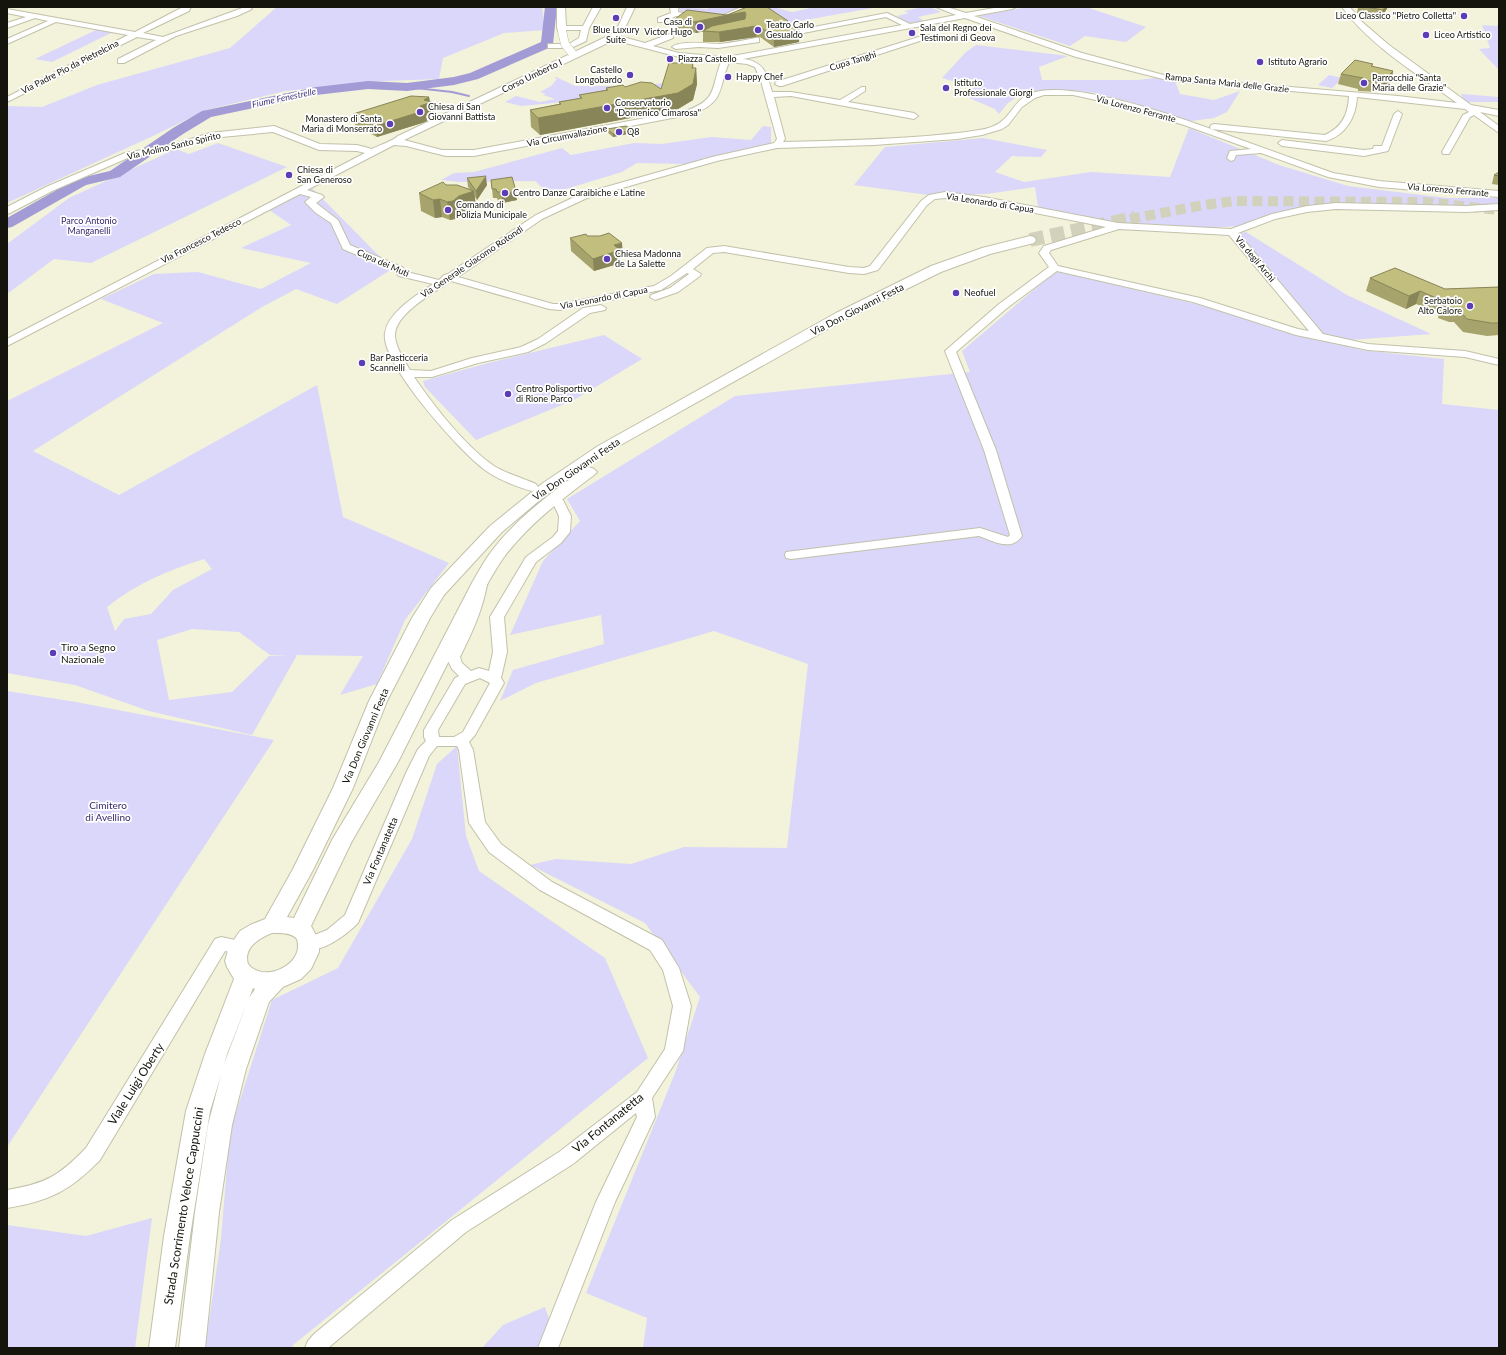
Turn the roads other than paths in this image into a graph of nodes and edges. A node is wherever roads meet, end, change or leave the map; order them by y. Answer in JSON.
{"nodes":[{"id":1,"x":35,"y":7,"type":"edge"},
{"id":2,"x":187,"y":7,"type":"edge"},
{"id":3,"x":561,"y":7,"type":"edge"},
{"id":4,"x":597,"y":7,"type":"edge"},
{"id":5,"x":631,"y":7,"type":"edge"},
{"id":6,"x":747,"y":7,"type":"edge"},
{"id":7,"x":940,"y":7,"type":"edge"},
{"id":8,"x":1012,"y":7,"type":"edge"},
{"id":9,"x":1346,"y":7,"type":"edge"},
{"id":10,"x":248,"y":9,"type":"dead end"},
{"id":11,"x":675,"y":10,"type":"edge"},
{"id":12,"x":7,"y":11,"type":"edge"},
{"id":13,"x":16,"y":13,"type":"junction"},
{"id":14,"x":967,"y":15,"type":"junction"},
{"id":15,"x":34,"y":16,"type":"junction"},
{"id":16,"x":55,"y":20,"type":"junction"},
{"id":17,"x":661,"y":20,"type":"dead end"},
{"id":18,"x":7,"y":26,"type":"edge"},
{"id":19,"x":909,"y":26,"type":"junction"},
{"id":20,"x":585,"y":28,"type":"junction"},
{"id":21,"x":561,"y":29,"type":"junction"},
{"id":22,"x":793,"y":33,"type":"edge"},
{"id":23,"x":134,"y":34,"type":"junction"},
{"id":24,"x":670,"y":36,"type":"dead end"},
{"id":25,"x":613,"y":37,"type":"junction"},
{"id":26,"x":928,"y":37,"type":"dead end"},
{"id":27,"x":696,"y":38,"type":"dead end"},
{"id":28,"x":163,"y":39,"type":"junction"},
{"id":29,"x":756,"y":40,"type":"dead end"},
{"id":30,"x":7,"y":42,"type":"edge"},
{"id":31,"x":551,"y":46,"type":"dead end"},
{"id":32,"x":645,"y":46,"type":"junction"},
{"id":33,"x":676,"y":47,"type":"junction"},
{"id":34,"x":667,"y":52,"type":"junction"},
{"id":35,"x":574,"y":54,"type":"junction"},
{"id":36,"x":121,"y":60,"type":"dead end"},
{"id":37,"x":726,"y":60,"type":"junction"},
{"id":38,"x":758,"y":66,"type":"junction"},
{"id":39,"x":775,"y":79,"type":"junction"},
{"id":40,"x":862,"y":89,"type":"dead end"},
{"id":41,"x":791,"y":94,"type":"junction"},
{"id":42,"x":768,"y":95,"type":"junction"},
{"id":43,"x":1353,"y":95,"type":"junction"},
{"id":44,"x":1383,"y":97,"type":"junction"},
{"id":45,"x":7,"y":100,"type":"edge"},
{"id":46,"x":841,"y":103,"type":"junction"},
{"id":47,"x":1467,"y":107,"type":"junction"},
{"id":48,"x":1353,"y":110,"type":"junction"},
{"id":49,"x":1475,"y":112,"type":"junction"},
{"id":50,"x":1499,"y":113,"type":"edge"},
{"id":51,"x":1398,"y":114,"type":"dead end"},
{"id":52,"x":914,"y":116,"type":"dead end"},
{"id":53,"x":1187,"y":123,"type":"junction"},
{"id":54,"x":1499,"y":130,"type":"edge"},
{"id":55,"x":1270,"y":133,"type":"junction"},
{"id":56,"x":1326,"y":138,"type":"junction"},
{"id":57,"x":397,"y":142,"type":"junction"},
{"id":58,"x":1282,"y":143,"type":"dead end"},
{"id":59,"x":778,"y":145,"type":"junction"},
{"id":60,"x":1251,"y":147,"type":"junction"},
{"id":61,"x":1385,"y":149,"type":"junction"},
{"id":62,"x":1262,"y":151,"type":"junction"},
{"id":63,"x":373,"y":152,"type":"junction"},
{"id":64,"x":1446,"y":152,"type":"dead end"},
{"id":65,"x":1231,"y":158,"type":"dead end"},
{"id":66,"x":298,"y":190,"type":"junction"},
{"id":67,"x":1499,"y":194,"type":"edge"},
{"id":68,"x":1499,"y":207,"type":"edge"},
{"id":69,"x":7,"y":211,"type":"edge"},
{"id":70,"x":1118,"y":226,"type":"junction"},
{"id":71,"x":1232,"y":232,"type":"junction"},
{"id":72,"x":1055,"y":268,"type":"junction"},
{"id":73,"x":686,"y":269,"type":"junction"},
{"id":74,"x":444,"y":280,"type":"junction"},
{"id":75,"x":1319,"y":336,"type":"junction"},
{"id":76,"x":7,"y":343,"type":"edge"},
{"id":77,"x":1499,"y":362,"type":"edge"},
{"id":78,"x":406,"y":374,"type":"junction"},
{"id":79,"x":532,"y":487,"type":"dead end"},
{"id":80,"x":560,"y":503,"type":"dead end"},
{"id":81,"x":791,"y":555,"type":"dead end"},
{"id":82,"x":481,"y":581,"type":"junction"},
{"id":83,"x":470,"y":676,"type":"junction"},
{"id":84,"x":494,"y":679,"type":"junction"},
{"id":85,"x":461,"y":740,"type":"junction"},
{"id":86,"x":434,"y":741,"type":"junction"},
{"id":87,"x":272,"y":926,"type":"junction"},
{"id":88,"x":304,"y":936,"type":"junction"},
{"id":89,"x":239,"y":947,"type":"junction"},
{"id":90,"x":246,"y":977,"type":"junction"},
{"id":91,"x":276,"y":980,"type":"junction"},
{"id":92,"x":643,"y":1096,"type":"junction"},
{"id":93,"x":7,"y":1199,"type":"edge"},
{"id":94,"x":162,"y":1348,"type":"edge"},
{"id":95,"x":192,"y":1348,"type":"edge"},
{"id":96,"x":315,"y":1348,"type":"edge"},
{"id":97,"x":548,"y":1348,"type":"edge"}],
"edges":[{"from":1,"to":13,"type":"street"},
{"from":2,"to":23,"type":"street","name":"Via Padre Pio da Pietrelcina"},
{"from":3,"to":21,"type":"street"},
{"from":4,"to":20,"type":"street"},
{"from":5,"to":25,"type":"street","name":"Corso Umberto I"},
{"from":6,"to":11,"type":"street"},
{"from":7,"to":14,"type":"street","name":"Rampa Santa Maria delle Grazie"},
{"from":8,"to":14,"type":"street"},
{"from":9,"to":47,"type":"street"},
{"from":10,"to":28,"type":"street"},
{"from":11,"to":17,"type":"street"},
{"from":12,"to":13,"type":"street","name":"Via Padre Pio da Pietrelcina"},
{"from":13,"to":15,"type":"street","name":"Via Padre Pio da Pietrelcina"},
{"from":14,"to":19,"type":"street"},
{"from":14,"to":43,"type":"street","name":"Rampa Santa Maria delle Grazie"},
{"from":15,"to":16,"type":"street","name":"Via Padre Pio da Pietrelcina"},
{"from":15,"to":18,"type":"street"},
{"from":16,"to":23,"type":"street","name":"Via Padre Pio da Pietrelcina"},
{"from":16,"to":30,"type":"street"},
{"from":19,"to":22,"type":"street"},
{"from":19,"to":37,"type":"street"},
{"from":20,"to":21,"type":"street"},
{"from":20,"to":31,"type":"street"},
{"from":21,"to":35,"type":"street","bridge":true},
{"from":23,"to":28,"type":"street"},
{"from":23,"to":45,"type":"street","name":"Via Padre Pio da Pietrelcina"},
{"from":24,"to":32,"type":"street"},
{"from":25,"to":32,"type":"street"},
{"from":25,"to":35,"type":"street","name":"Corso Umberto I"},
{"from":26,"to":39,"type":"street","name":"Cupa Tanghi"},
{"from":27,"to":33,"type":"street"},
{"from":28,"to":36,"type":"street"},
{"from":29,"to":33,"type":"street"},
{"from":32,"to":34,"type":"street"},
{"from":33,"to":34,"type":"street"},
{"from":34,"to":37,"type":"street"},
{"from":35,"to":57,"type":"street","name":"Corso Umberto I"},
{"from":37,"to":38,"type":"street"},
{"from":37,"to":57,"type":"street","name":"Via Circumvallazione"},
{"from":38,"to":39,"type":"street"},
{"from":38,"to":42,"type":"street"},
{"from":39,"to":41,"type":"street"},
{"from":40,"to":46,"type":"street"},
{"from":41,"to":42,"type":"street"},
{"from":41,"to":46,"type":"street"},
{"from":42,"to":59,"type":"street"},
{"from":43,"to":44,"type":"street","name":"Rampa Santa Maria delle Grazie"},
{"from":43,"to":48,"type":"street"},
{"from":44,"to":47,"type":"street","name":"Rampa Santa Maria delle Grazie"},
{"from":44,"to":48,"type":"street"},
{"from":46,"to":52,"type":"street"},
{"from":47,"to":49,"type":"street"},
{"from":47,"to":50,"type":"street","name":"Rampa Santa Maria delle Grazie"},
{"from":48,"to":56,"type":"street"},
{"from":49,"to":54,"type":"street"},
{"from":49,"to":64,"type":"street"},
{"from":51,"to":61,"type":"street"},
{"from":53,"to":55,"type":"street"},
{"from":53,"to":59,"type":"street","name":"Via Lorenzo Ferrante"},
{"from":53,"to":60,"type":"street","name":"Via Lorenzo Ferrante"},
{"from":55,"to":56,"type":"street"},
{"from":55,"to":60,"type":"street"},
{"from":56,"to":61,"type":"street"},
{"from":57,"to":63,"type":"street","name":"Via Francesco Tedesco"},
{"from":58,"to":61,"type":"street"},
{"from":59,"to":74,"type":"street","name":"Via Generale Giacomo Rotondi"},
{"from":60,"to":62,"type":"street","name":"Via Lorenzo Ferrante"},
{"from":62,"to":65,"type":"street"},
{"from":62,"to":67,"type":"street","name":"Via Lorenzo Ferrante"},
{"from":63,"to":66,"type":"street","name":"Via Francesco Tedesco"},
{"from":63,"to":69,"type":"street","name":"Via Molino Santo Spirito"},
{"from":66,"to":74,"type":"street","name":"Cupa dei Muti"},
{"from":66,"to":76,"type":"street","name":"Via Francesco Tedesco"},
{"from":68,"to":71,"type":"street","name":"Via degli Archi"},
{"from":70,"to":71,"type":"street"},
{"from":70,"to":72,"type":"street"},
{"from":70,"to":73,"type":"street","name":"Via Leonardo di Capua"},
{"from":71,"to":75,"type":"street","name":"Via degli Archi"},
{"from":72,"to":75,"type":"street"},
{"from":72,"to":81,"type":"street"},
{"from":73,"to":74,"type":"street","name":"Via Leonardo di Capua"},
{"from":73,"to":78,"type":"street","name":"Via Leonardo di Capua"},
{"from":74,"to":78,"type":"street","name":"Via Generale Giacomo Rotondi"},
{"from":75,"to":77,"type":"street"},
{"from":78,"to":79,"type":"street","name":"Via Generale Giacomo Rotondi"},
{"from":80,"to":84,"type":"street"},
{"from":82,"to":83,"type":"street"},
{"from":82,"to":87,"type":"main road","name":"Via Don Giovanni Festa"},
{"from":82,"to":88,"type":"main road","name":"Via Don Giovanni Festa"},
{"from":83,"to":84,"type":"street"},
{"from":83,"to":86,"type":"street"},
{"from":84,"to":85,"type":"street"},
{"from":85,"to":86,"type":"street"},
{"from":85,"to":92,"type":"street","name":"Via Fontanatetta"},
{"from":86,"to":88,"type":"street","name":"Via Fontanatetta"},
{"from":87,"to":88,"type":"main road"},
{"from":87,"to":89,"type":"main road"},
{"from":88,"to":91,"type":"main road"},
{"from":89,"to":90,"type":"main road"},
{"from":89,"to":93,"type":"street","name":"Viale Luigi Oberty"},
{"from":90,"to":91,"type":"main road"},
{"from":90,"to":94,"type":"main road","name":"Strada Scorrimento Veloce Cappuccini"},
{"from":91,"to":95,"type":"main road"},
{"from":92,"to":96,"type":"street","name":"Via Fontanatetta"},
{"from":92,"to":97,"type":"street"}]}
